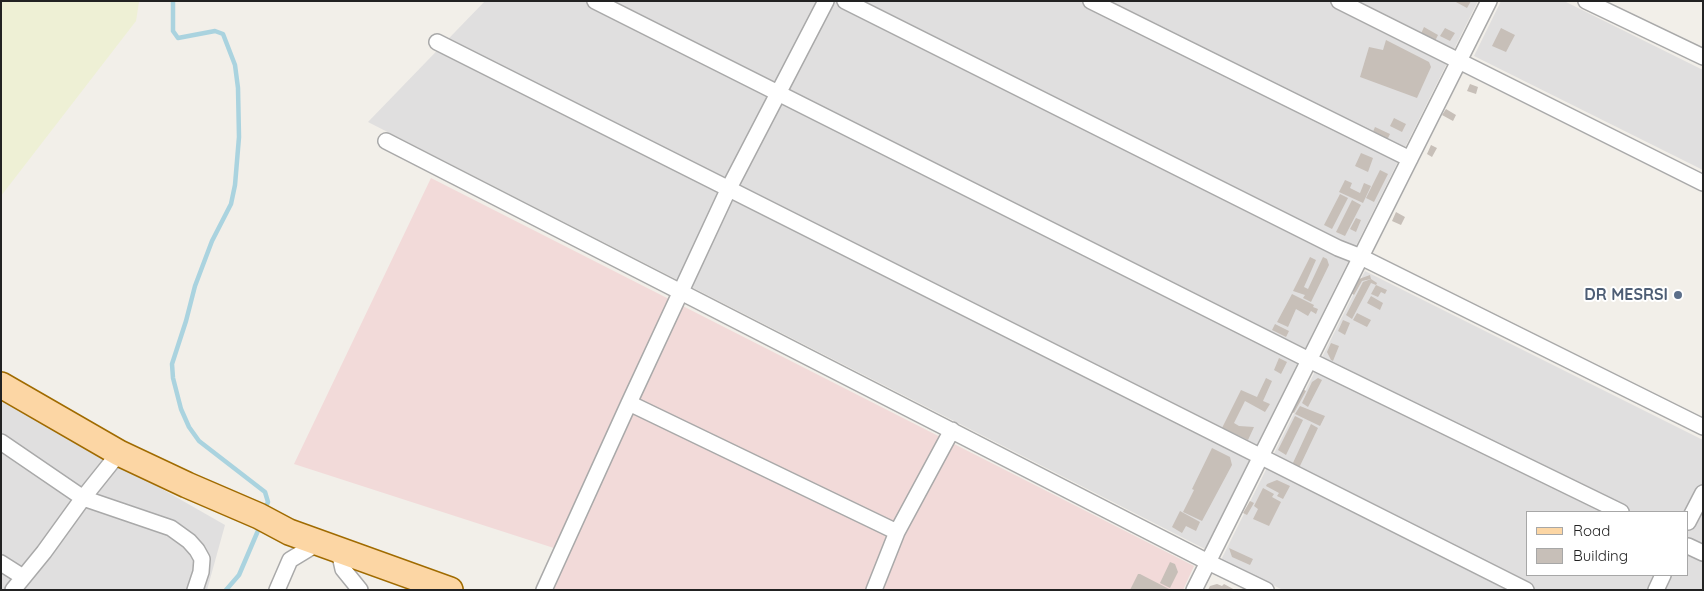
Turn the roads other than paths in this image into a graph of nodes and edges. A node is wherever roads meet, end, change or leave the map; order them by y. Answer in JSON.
{"nodes":[{"id":1,"x":596,"y":1,"type":"edge"},
{"id":2,"x":826,"y":1,"type":"edge"},
{"id":3,"x":845,"y":1,"type":"edge"},
{"id":4,"x":1091,"y":1,"type":"edge"},
{"id":5,"x":1339,"y":1,"type":"edge"},
{"id":6,"x":1489,"y":1,"type":"edge"},
{"id":7,"x":1586,"y":1,"type":"edge"},
{"id":8,"x":1614,"y":7,"type":"edge"},
{"id":9,"x":437,"y":42,"type":"dead end"},
{"id":10,"x":1703,"y":57,"type":"edge"},
{"id":11,"x":1459,"y":61,"type":"junction"},
{"id":12,"x":778,"y":93,"type":"junction"},
{"id":13,"x":386,"y":141,"type":"dead end"},
{"id":14,"x":1410,"y":159,"type":"junction"},
{"id":15,"x":1703,"y":183,"type":"edge"},
{"id":16,"x":729,"y":188,"type":"junction"},
{"id":17,"x":1361,"y":257,"type":"junction"},
{"id":18,"x":681,"y":291,"type":"junction"},
{"id":19,"x":1309,"y":360,"type":"junction"},
{"id":20,"x":1,"y":384,"type":"edge"},
{"id":21,"x":629,"y":403,"type":"junction"},
{"id":22,"x":1703,"y":427,"type":"edge"},
{"id":23,"x":952,"y":430,"type":"junction"},
{"id":24,"x":1,"y":442,"type":"edge"},
{"id":25,"x":119,"y":454,"type":"junction"},
{"id":26,"x":1261,"y":456,"type":"junction"},
{"id":27,"x":1703,"y":493,"type":"edge"},
{"id":28,"x":83,"y":498,"type":"junction"},
{"id":29,"x":1618,"y":511,"type":"edge"},
{"id":30,"x":1689,"y":520,"type":"edge"},
{"id":31,"x":898,"y":532,"type":"junction"},
{"id":32,"x":318,"y":543,"type":"junction"},
{"id":33,"x":1689,"y":546,"type":"edge"},
{"id":34,"x":1703,"y":553,"type":"edge"},
{"id":35,"x":362,"y":559,"type":"junction"},
{"id":36,"x":1208,"y":562,"type":"junction"},
{"id":37,"x":1,"y":563,"type":"edge"},
{"id":38,"x":23,"y":576,"type":"junction"},
{"id":39,"x":1663,"y":576,"type":"edge"},
{"id":40,"x":13,"y":590,"type":"edge"},
{"id":41,"x":195,"y":590,"type":"edge"},
{"id":42,"x":277,"y":590,"type":"edge"},
{"id":43,"x":360,"y":590,"type":"edge"},
{"id":44,"x":450,"y":590,"type":"edge"},
{"id":45,"x":544,"y":590,"type":"edge"},
{"id":46,"x":874,"y":590,"type":"edge"},
{"id":47,"x":1194,"y":590,"type":"edge"},
{"id":48,"x":1266,"y":590,"type":"edge"},
{"id":49,"x":1526,"y":590,"type":"edge"},
{"id":50,"x":1656,"y":590,"type":"edge"}],
"edges":[{"from":1,"to":12,"type":"street"},
{"from":2,"to":12,"type":"street"},
{"from":3,"to":17,"type":"street"},
{"from":4,"to":14,"type":"street"},
{"from":5,"to":11,"type":"street"},
{"from":6,"to":11,"type":"street"},
{"from":7,"to":8,"type":"street"},
{"from":8,"to":10,"type":"street"},
{"from":9,"to":16,"type":"street"},
{"from":11,"to":14,"type":"street"},
{"from":11,"to":15,"type":"street"},
{"from":12,"to":16,"type":"street"},
{"from":12,"to":19,"type":"street"},
{"from":13,"to":18,"type":"street"},
{"from":14,"to":17,"type":"street"},
{"from":16,"to":18,"type":"street"},
{"from":16,"to":26,"type":"street"},
{"from":17,"to":19,"type":"street"},
{"from":17,"to":22,"type":"street"},
{"from":18,"to":21,"type":"street"},
{"from":18,"to":23,"type":"street"},
{"from":19,"to":26,"type":"street"},
{"from":19,"to":29,"type":"street"},
{"from":20,"to":25,"type":"main road"},
{"from":21,"to":31,"type":"street"},
{"from":21,"to":45,"type":"street"},
{"from":23,"to":31,"type":"street"},
{"from":23,"to":36,"type":"street"},
{"from":24,"to":28,"type":"street"},
{"from":25,"to":28,"type":"street"},
{"from":25,"to":32,"type":"main road"},
{"from":26,"to":36,"type":"street"},
{"from":26,"to":49,"type":"street"},
{"from":27,"to":30,"type":"street"},
{"from":28,"to":38,"type":"street"},
{"from":28,"to":41,"type":"street"},
{"from":31,"to":46,"type":"street"},
{"from":32,"to":35,"type":"main road"},
{"from":32,"to":42,"type":"street"},
{"from":33,"to":34,"type":"street"},
{"from":35,"to":43,"type":"street"},
{"from":35,"to":44,"type":"main road"},
{"from":36,"to":47,"type":"street"},
{"from":36,"to":48,"type":"street"},
{"from":37,"to":38,"type":"street"},
{"from":38,"to":40,"type":"street"},
{"from":39,"to":50,"type":"street"}]}
